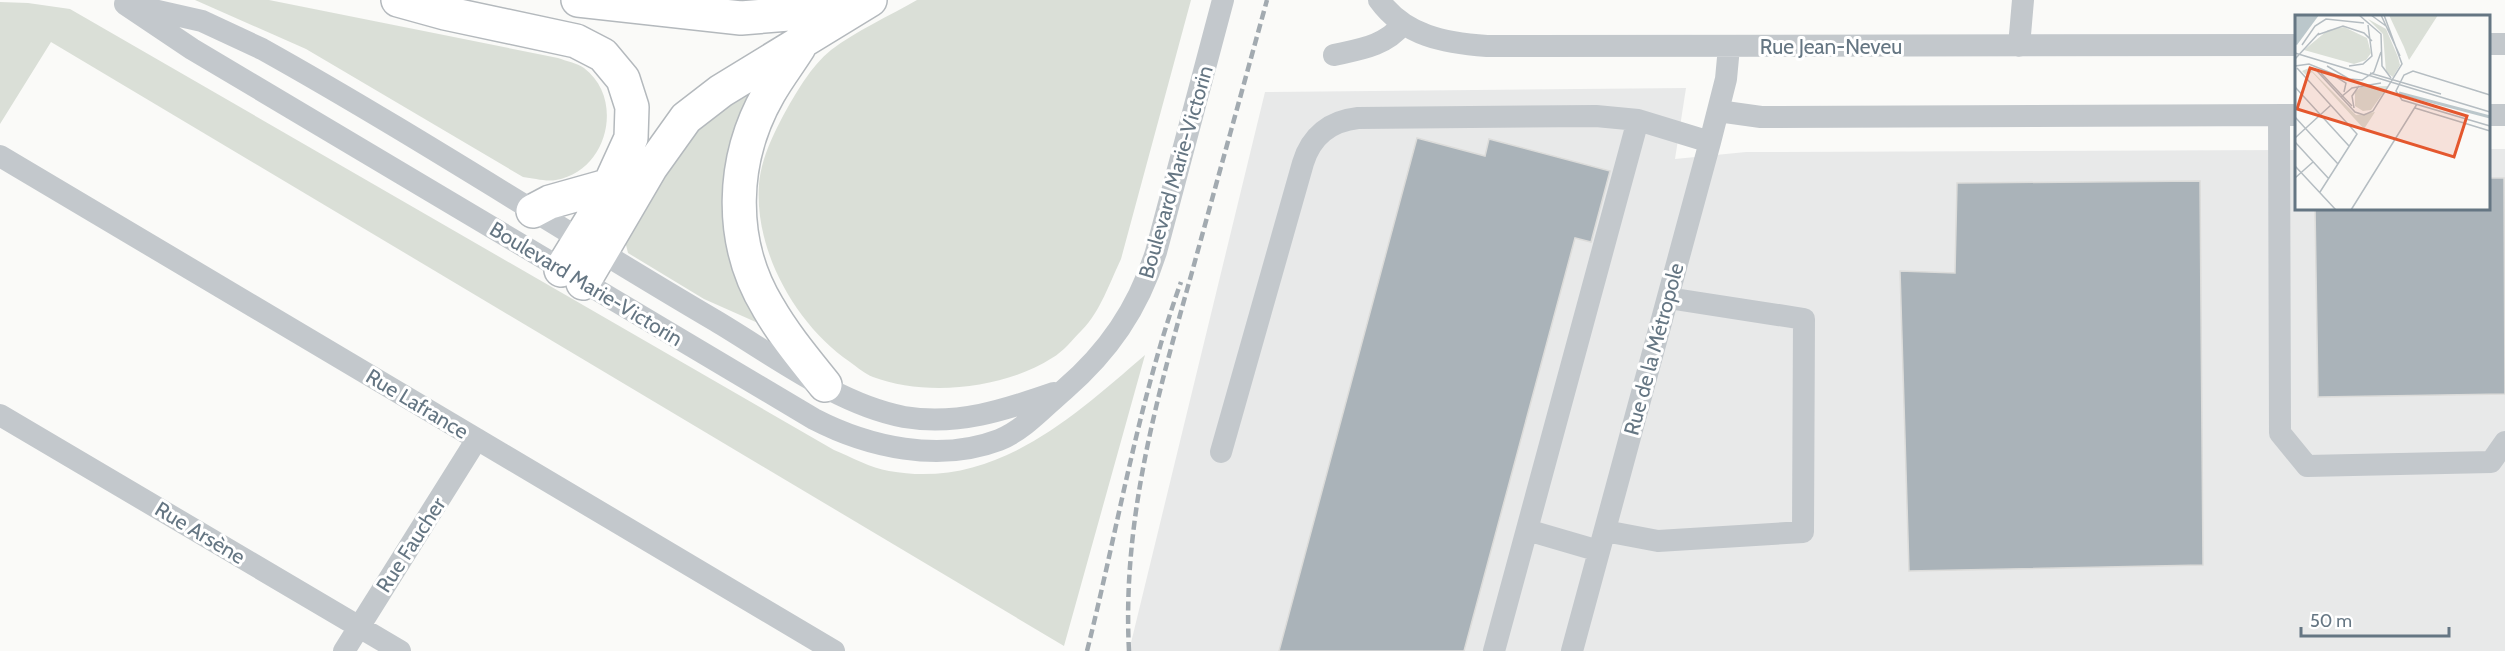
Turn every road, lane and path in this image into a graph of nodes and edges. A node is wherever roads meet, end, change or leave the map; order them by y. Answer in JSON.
{"nodes":[{"id":1,"x":398,"y":0,"type":"edge"},
{"id":2,"x":578,"y":0,"type":"edge"},
{"id":3,"x":848,"y":0,"type":"edge"},
{"id":4,"x":870,"y":0,"type":"edge"},
{"id":5,"x":1223,"y":0,"type":"edge"},
{"id":6,"x":1379,"y":0,"type":"edge"},
{"id":7,"x":2023,"y":0,"type":"edge"},
{"id":8,"x":119,"y":2,"type":"edge"},
{"id":9,"x":1403,"y":24,"type":"junction"},
{"id":10,"x":807,"y":36,"type":"junction"},
{"id":11,"x":2295,"y":45,"type":"edge"},
{"id":12,"x":2019,"y":46,"type":"junction"},
{"id":13,"x":1729,"y":47,"type":"junction"},
{"id":14,"x":1334,"y":55,"type":"dead end"},
{"id":15,"x":1718,"y":111,"type":"junction"},
{"id":16,"x":2288,"y":115,"type":"edge"},
{"id":17,"x":1638,"y":120,"type":"junction"},
{"id":18,"x":1710,"y":142,"type":"junction"},
{"id":19,"x":0,"y":156,"type":"edge"},
{"id":20,"x":607,"y":186,"type":"junction"},
{"id":21,"x":533,"y":211,"type":"junction"},
{"id":22,"x":590,"y":246,"type":"junction"},
{"id":23,"x":572,"y":276,"type":"junction"},
{"id":24,"x":1668,"y":298,"type":"junction"},
{"id":25,"x":825,"y":385,"type":"junction"},
{"id":26,"x":1064,"y":390,"type":"junction"},
{"id":27,"x":0,"y":415,"type":"edge"},
{"id":28,"x":477,"y":439,"type":"junction"},
{"id":29,"x":2505,"y":442,"type":"edge"},
{"id":30,"x":1221,"y":452,"type":"dead end"},
{"id":31,"x":1527,"y":530,"type":"junction"},
{"id":32,"x":1602,"y":541,"type":"junction"},
{"id":33,"x":358,"y":627,"type":"junction"},
{"id":34,"x":344,"y":651,"type":"edge"},
{"id":35,"x":400,"y":651,"type":"edge"},
{"id":36,"x":834,"y":651,"type":"edge"},
{"id":37,"x":1494,"y":651,"type":"edge"},
{"id":38,"x":1572,"y":651,"type":"edge"}],
"edges":[{"from":1,"to":20,"type":"highway"},
{"from":2,"to":3,"type":"highway"},
{"from":4,"to":10,"type":"highway"},
{"from":5,"to":26,"type":"street","name":"Boulevard Marie-Victorin"},
{"from":6,"to":9,"type":"street","name":"Rue Jean-Neveu"},
{"from":7,"to":12,"type":"street"},
{"from":8,"to":21,"type":"street","name":"Boulevard Marie-Victorin"},
{"from":8,"to":23,"type":"street","name":"Boulevard Marie-Victorin"},
{"from":9,"to":13,"type":"street","name":"Rue Jean-Neveu"},
{"from":9,"to":14,"type":"street"},
{"from":10,"to":22,"type":"highway"},
{"from":10,"to":25,"type":"highway"},
{"from":11,"to":12,"type":"street","name":"Rue Jean-Neveu"},
{"from":12,"to":13,"type":"street","name":"Rue Jean-Neveu"},
{"from":13,"to":15,"type":"street","name":"Rue de la Métropole"},
{"from":15,"to":16,"type":"street"},
{"from":15,"to":18,"type":"street","name":"Rue de la Métropole"},
{"from":16,"to":29,"type":"street"},
{"from":17,"to":18,"type":"street"},
{"from":17,"to":30,"type":"street"},
{"from":17,"to":31,"type":"street"},
{"from":18,"to":24,"type":"street","name":"Rue de la Métropole"},
{"from":19,"to":28,"type":"street","name":"Rue Lafrance"},
{"from":20,"to":21,"type":"highway"},
{"from":20,"to":22,"type":"highway"},
{"from":21,"to":22,"type":"street","name":"Boulevard Marie-Victorin"},
{"from":22,"to":23,"type":"highway"},
{"from":22,"to":25,"type":"street","name":"Boulevard Marie-Victorin"},
{"from":23,"to":26,"type":"street","name":"Boulevard Marie-Victorin"},
{"from":24,"to":32,"type":"street","name":"Rue de la Métropole"},
{"from":24,"to":32,"type":"street"},
{"from":25,"to":26,"type":"street","name":"Boulevard Marie-Victorin"},
{"from":27,"to":33,"type":"street","name":"Rue Arsène"},
{"from":28,"to":33,"type":"street","name":"Rue Faucher"},
{"from":28,"to":36,"type":"street","name":"Rue Lafrance"},
{"from":31,"to":32,"type":"street"},
{"from":31,"to":37,"type":"street"},
{"from":32,"to":38,"type":"street","name":"Rue de la Métropole"},
{"from":33,"to":34,"type":"street","name":"Rue Faucher"},
{"from":33,"to":35,"type":"street","name":"Rue Arsène"}]}
